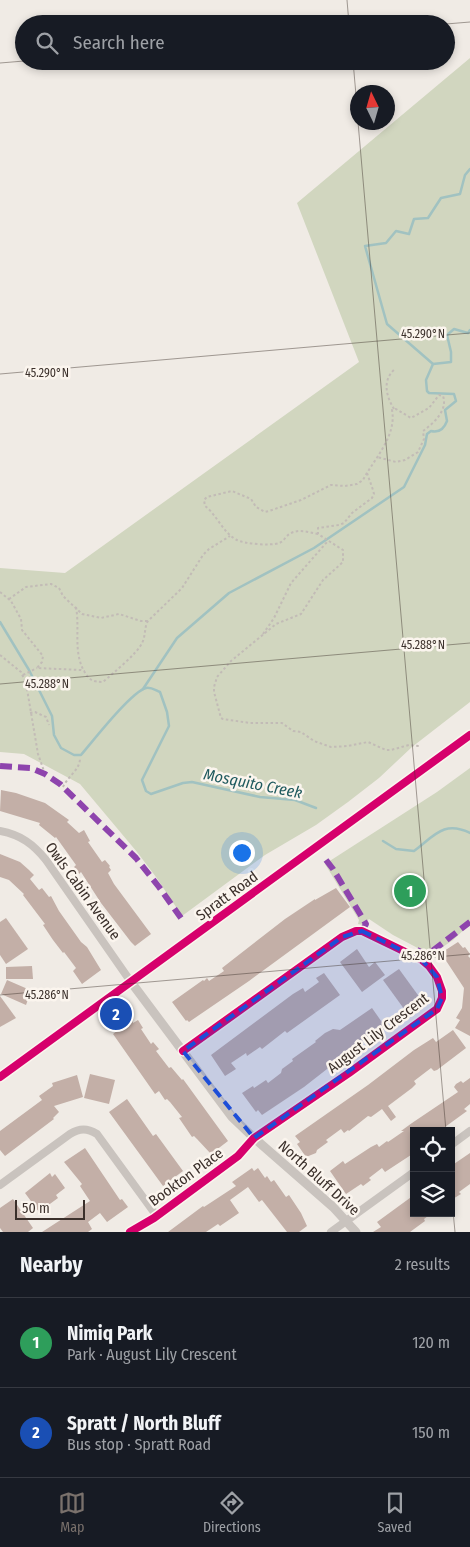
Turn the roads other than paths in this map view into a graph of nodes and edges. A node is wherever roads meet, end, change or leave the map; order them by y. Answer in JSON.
{"nodes":[{"id":1,"x":470,"y":735,"type":"edge"},
{"id":2,"x":0,"y":831,"type":"edge"},
{"id":3,"x":131,"y":982,"type":"junction"},
{"id":4,"x":183,"y":1051,"type":"junction"},
{"id":5,"x":0,"y":1077,"type":"edge"},
{"id":6,"x":470,"y":1131,"type":"edge"},
{"id":7,"x":254,"y":1138,"type":"junction"},
{"id":8,"x":455,"y":1142,"type":"edge"},
{"id":9,"x":410,"y":1175,"type":"edge"},
{"id":10,"x":0,"y":1185,"type":"edge"},
{"id":11,"x":156,"y":1216,"type":"junction"},
{"id":12,"x":347,"y":1221,"type":"junction"},
{"id":13,"x":130,"y":1232,"type":"edge"},
{"id":14,"x":331,"y":1232,"type":"edge"},
{"id":15,"x":356,"y":1232,"type":"edge"}],
"edges":[{"from":1,"to":3,"type":"street","name":"Spratt Road"},
{"from":2,"to":3,"type":"street","name":"Owls Cabin Avenue"},
{"from":3,"to":4,"type":"street","name":"North Bluff Drive"},
{"from":3,"to":5,"type":"street","name":"Spratt Road"},
{"from":4,"to":7,"type":"street","name":"North Bluff Drive"},
{"from":4,"to":7,"type":"street","name":"August Lily Crescent"},
{"from":6,"to":8,"type":"street"},
{"from":7,"to":11,"type":"street","name":"Bookton Place"},
{"from":7,"to":12,"type":"street","name":"North Bluff Drive"},
{"from":9,"to":12,"type":"street"},
{"from":10,"to":11,"type":"street"},
{"from":11,"to":13,"type":"street","name":"Bookton Place"},
{"from":12,"to":14,"type":"street"},
{"from":12,"to":15,"type":"street","name":"North Bluff Drive"}]}
